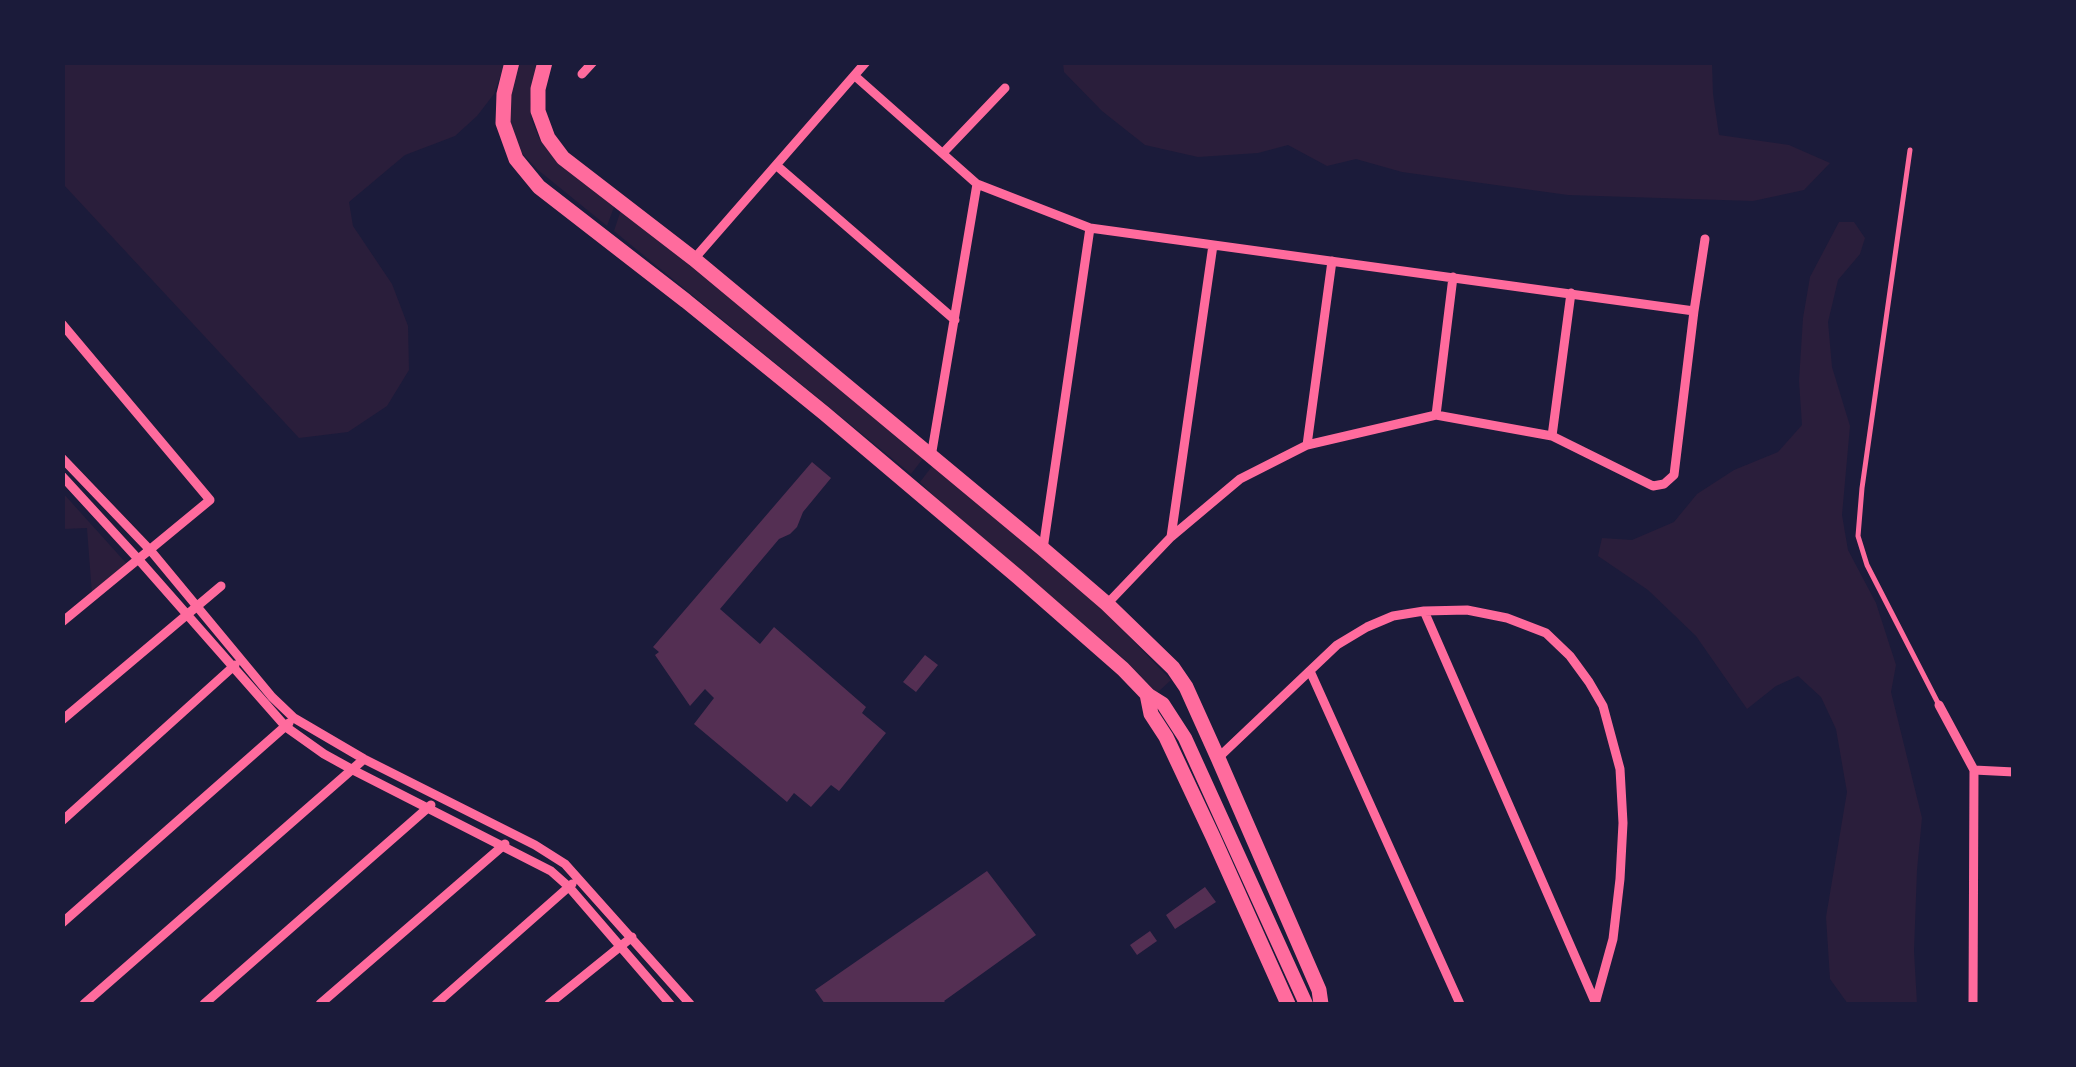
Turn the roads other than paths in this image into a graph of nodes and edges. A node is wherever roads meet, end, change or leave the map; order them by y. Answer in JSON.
{"nodes":[{"id":1,"x":512,"y":62,"type":"edge"},
{"id":2,"x":545,"y":62,"type":"edge"},
{"id":3,"x":593,"y":62,"type":"edge"},
{"id":4,"x":866,"y":62,"type":"edge"},
{"id":5,"x":582,"y":74,"type":"dead end"},
{"id":6,"x":854,"y":76,"type":"junction"},
{"id":7,"x":1005,"y":88,"type":"dead end"},
{"id":8,"x":1910,"y":150,"type":"dead end"},
{"id":9,"x":943,"y":154,"type":"junction"},
{"id":10,"x":776,"y":165,"type":"junction"},
{"id":11,"x":976,"y":184,"type":"junction"},
{"id":12,"x":1090,"y":228,"type":"junction"},
{"id":13,"x":1705,"y":239,"type":"dead end"},
{"id":14,"x":1213,"y":244,"type":"junction"},
{"id":15,"x":694,"y":259,"type":"junction"},
{"id":16,"x":1332,"y":261,"type":"junction"},
{"id":17,"x":1454,"y":276,"type":"junction"},
{"id":18,"x":1571,"y":293,"type":"junction"},
{"id":19,"x":1694,"y":311,"type":"junction"},
{"id":20,"x":955,"y":320,"type":"junction"},
{"id":21,"x":62,"y":324,"type":"edge"},
{"id":22,"x":1436,"y":416,"type":"junction"},
{"id":23,"x":1552,"y":436,"type":"junction"},
{"id":24,"x":1307,"y":445,"type":"junction"},
{"id":25,"x":930,"y":457,"type":"junction"},
{"id":26,"x":62,"y":458,"type":"edge"},
{"id":27,"x":62,"y":476,"type":"edge"},
{"id":28,"x":909,"y":485,"type":"junction"},
{"id":29,"x":1171,"y":537,"type":"junction"},
{"id":30,"x":1043,"y":549,"type":"junction"},
{"id":31,"x":151,"y":551,"type":"junction"},
{"id":32,"x":140,"y":560,"type":"junction"},
{"id":33,"x":222,"y":586,"type":"dead end"},
{"id":34,"x":1107,"y":604,"type":"junction"},
{"id":35,"x":197,"y":606,"type":"junction"},
{"id":36,"x":1424,"y":611,"type":"junction"},
{"id":37,"x":187,"y":614,"type":"junction"},
{"id":38,"x":62,"y":622,"type":"edge"},
{"id":39,"x":236,"y":663,"type":"junction"},
{"id":40,"x":1310,"y":670,"type":"junction"},
{"id":41,"x":1147,"y":694,"type":"junction"},
{"id":42,"x":1939,"y":705,"type":"joint"},
{"id":43,"x":294,"y":718,"type":"junction"},
{"id":44,"x":62,"y":720,"type":"edge"},
{"id":45,"x":286,"y":727,"type":"junction"},
{"id":46,"x":1218,"y":758,"type":"junction"},
{"id":47,"x":364,"y":759,"type":"junction"},
{"id":48,"x":354,"y":770,"type":"junction"},
{"id":49,"x":1974,"y":770,"type":"junction"},
{"id":50,"x":2014,"y":772,"type":"edge"},
{"id":51,"x":439,"y":798,"type":"junction"},
{"id":52,"x":429,"y":808,"type":"junction"},
{"id":53,"x":62,"y":820,"type":"edge"},
{"id":54,"x":515,"y":836,"type":"junction"},
{"id":55,"x":504,"y":846,"type":"junction"},
{"id":56,"x":579,"y":878,"type":"junction"},
{"id":57,"x":569,"y":887,"type":"junction"},
{"id":58,"x":62,"y":923,"type":"edge"},
{"id":59,"x":632,"y":937,"type":"junction"},
{"id":60,"x":620,"y":948,"type":"junction"},
{"id":61,"x":1322,"y":1000,"type":"edge"},
{"id":62,"x":680,"y":1003,"type":"edge"},
{"id":63,"x":84,"y":1004,"type":"edge"},
{"id":64,"x":204,"y":1004,"type":"edge"},
{"id":65,"x":320,"y":1004,"type":"edge"},
{"id":66,"x":436,"y":1004,"type":"edge"},
{"id":67,"x":549,"y":1004,"type":"edge"},
{"id":68,"x":1288,"y":1004,"type":"edge"},
{"id":69,"x":1306,"y":1004,"type":"edge"},
{"id":70,"x":1460,"y":1004,"type":"edge"},
{"id":71,"x":1596,"y":1004,"type":"edge"},
{"id":72,"x":1973,"y":1004,"type":"edge"}],
"edges":[{"from":1,"to":28,"type":"main road"},
{"from":2,"to":15,"type":"main road"},
{"from":3,"to":5,"type":"street"},
{"from":4,"to":6,"type":"street"},
{"from":6,"to":9,"type":"street"},
{"from":6,"to":10,"type":"street"},
{"from":7,"to":9,"type":"street"},
{"from":8,"to":42,"type":"lane"},
{"from":9,"to":11,"type":"street"},
{"from":10,"to":15,"type":"street"},
{"from":10,"to":20,"type":"street"},
{"from":11,"to":12,"type":"street"},
{"from":11,"to":20,"type":"street"},
{"from":12,"to":14,"type":"street"},
{"from":12,"to":30,"type":"street"},
{"from":13,"to":19,"type":"street"},
{"from":14,"to":16,"type":"street"},
{"from":14,"to":29,"type":"street"},
{"from":15,"to":25,"type":"main road"},
{"from":16,"to":17,"type":"street"},
{"from":16,"to":24,"type":"street"},
{"from":17,"to":18,"type":"street"},
{"from":17,"to":22,"type":"street"},
{"from":18,"to":19,"type":"street"},
{"from":18,"to":23,"type":"street"},
{"from":19,"to":23,"type":"street"},
{"from":20,"to":25,"type":"street"},
{"from":21,"to":31,"type":"street"},
{"from":22,"to":23,"type":"street"},
{"from":22,"to":24,"type":"street"},
{"from":24,"to":29,"type":"street"},
{"from":25,"to":28,"type":"main road"},
{"from":25,"to":30,"type":"main road"},
{"from":26,"to":31,"type":"street"},
{"from":27,"to":32,"type":"street"},
{"from":28,"to":41,"type":"main road"},
{"from":29,"to":34,"type":"street"},
{"from":30,"to":34,"type":"main road"},
{"from":31,"to":32,"type":"street"},
{"from":31,"to":35,"type":"street"},
{"from":32,"to":37,"type":"street"},
{"from":32,"to":38,"type":"street"},
{"from":33,"to":35,"type":"street"},
{"from":34,"to":46,"type":"main road"},
{"from":35,"to":37,"type":"street"},
{"from":35,"to":39,"type":"street"},
{"from":36,"to":40,"type":"street"},
{"from":36,"to":71,"type":"street"},
{"from":36,"to":71,"type":"street"},
{"from":37,"to":39,"type":"street"},
{"from":37,"to":44,"type":"street"},
{"from":39,"to":43,"type":"street"},
{"from":39,"to":45,"type":"street"},
{"from":39,"to":53,"type":"street"},
{"from":40,"to":46,"type":"street"},
{"from":40,"to":70,"type":"street"},
{"from":41,"to":68,"type":"main road"},
{"from":41,"to":69,"type":"main road"},
{"from":42,"to":49,"type":"street"},
{"from":43,"to":45,"type":"street"},
{"from":43,"to":47,"type":"street"},
{"from":45,"to":48,"type":"street"},
{"from":45,"to":58,"type":"street"},
{"from":46,"to":61,"type":"main road"},
{"from":47,"to":48,"type":"street"},
{"from":47,"to":51,"type":"street"},
{"from":48,"to":52,"type":"street"},
{"from":48,"to":63,"type":"street"},
{"from":49,"to":50,"type":"street"},
{"from":49,"to":72,"type":"street"},
{"from":51,"to":52,"type":"street"},
{"from":51,"to":54,"type":"street"},
{"from":52,"to":55,"type":"street"},
{"from":52,"to":64,"type":"street"},
{"from":54,"to":55,"type":"street"},
{"from":54,"to":56,"type":"street"},
{"from":55,"to":57,"type":"street"},
{"from":55,"to":65,"type":"street"},
{"from":56,"to":57,"type":"street"},
{"from":56,"to":59,"type":"street"},
{"from":57,"to":60,"type":"street"},
{"from":57,"to":66,"type":"street"},
{"from":59,"to":60,"type":"street"},
{"from":59,"to":62,"type":"street"},
{"from":60,"to":62,"type":"street"},
{"from":60,"to":67,"type":"street"}]}
